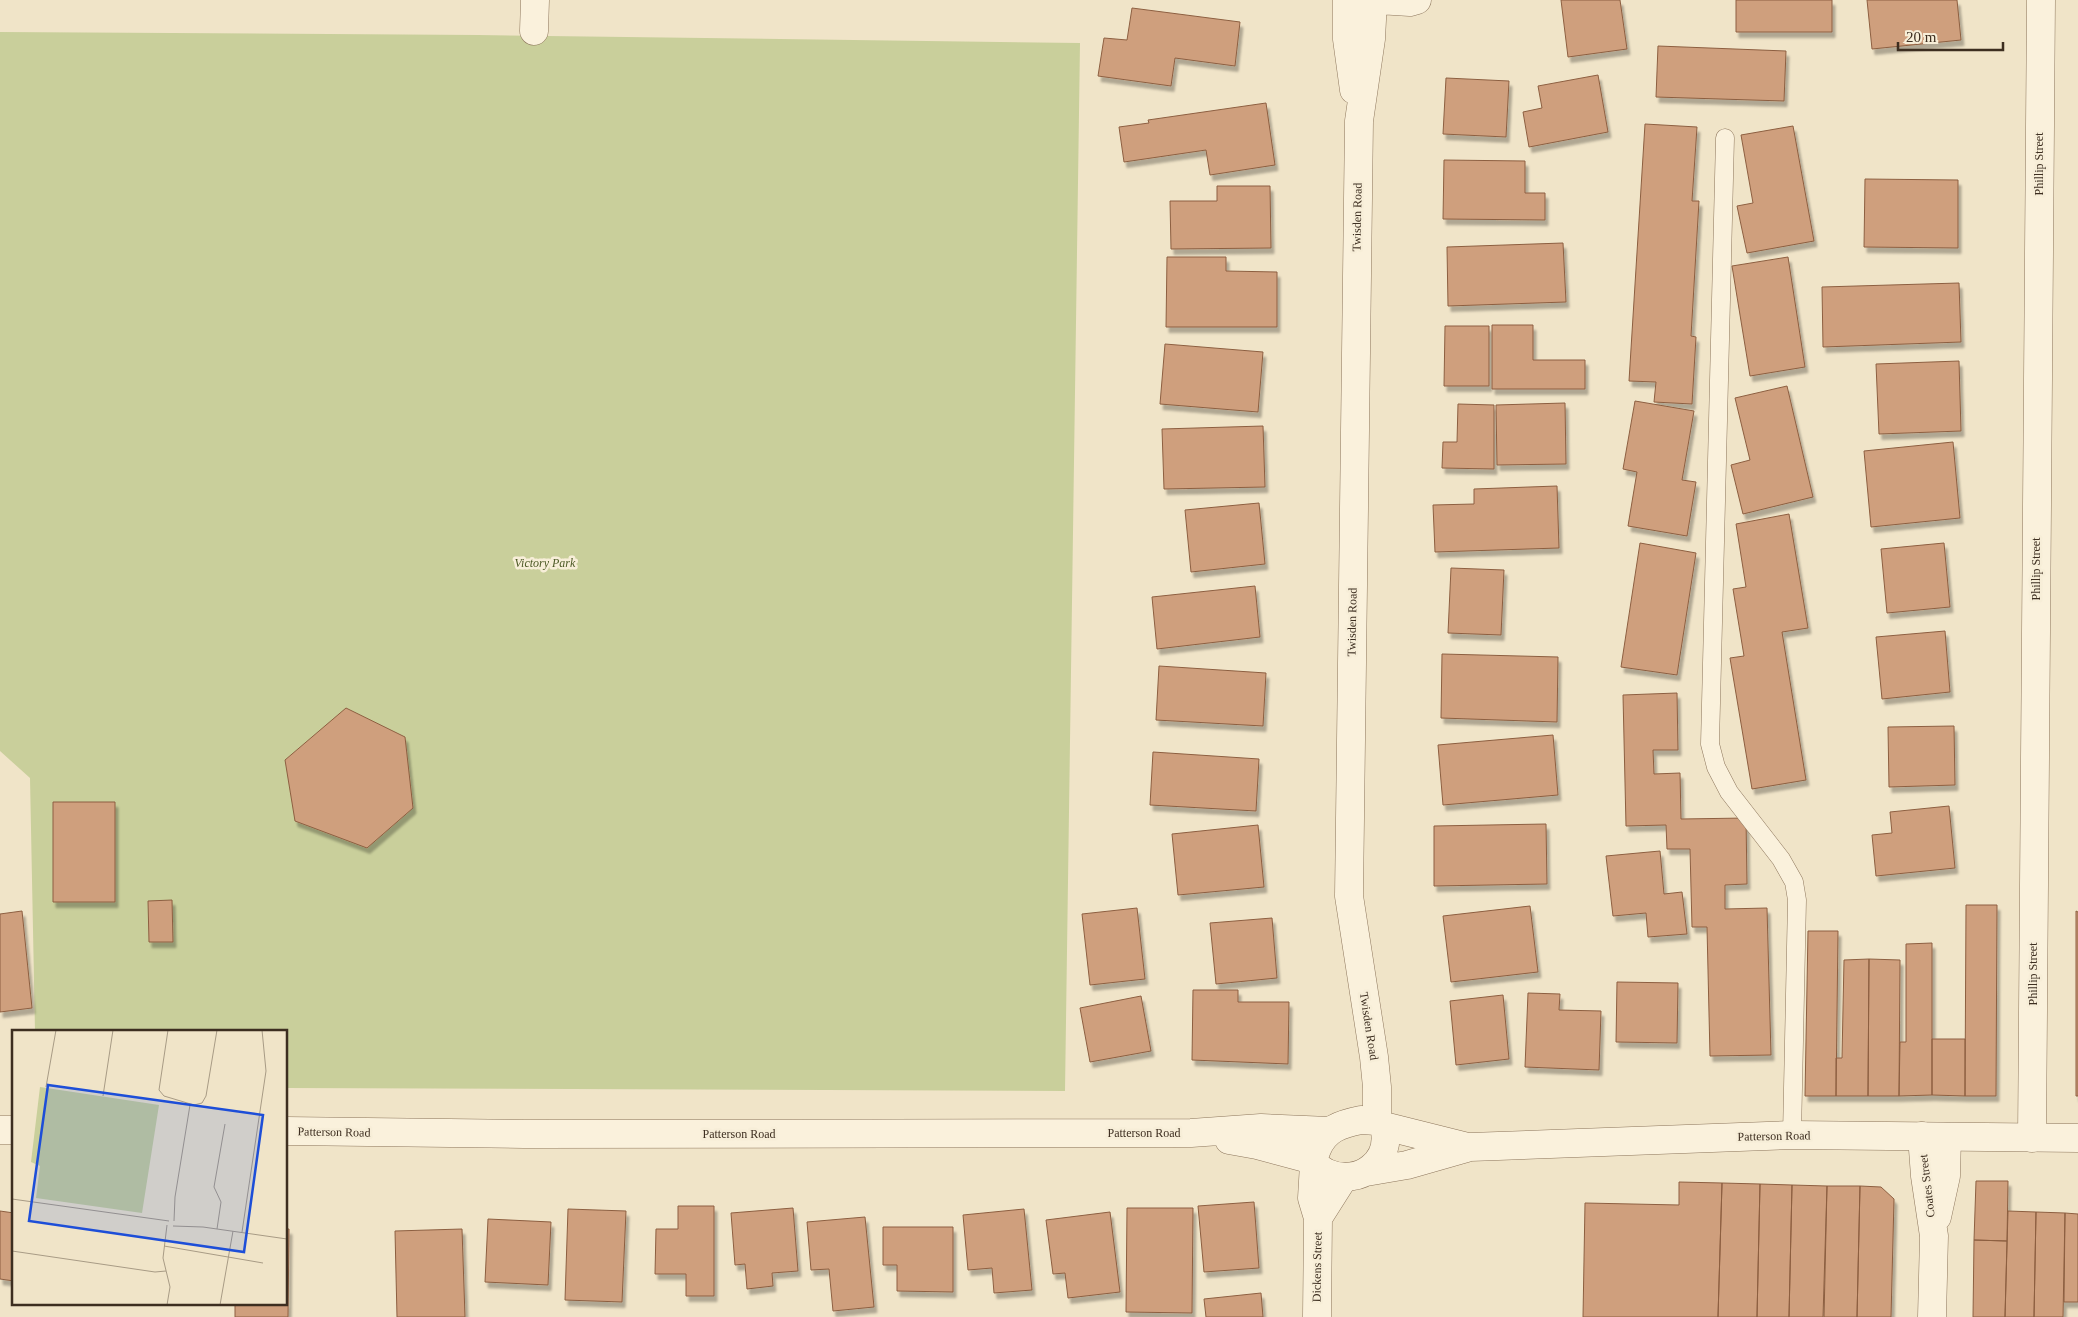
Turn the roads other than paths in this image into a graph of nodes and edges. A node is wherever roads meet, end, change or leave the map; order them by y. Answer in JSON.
{"nodes":[{"id":1,"x":535,"y":0,"type":"edge"},
{"id":2,"x":1347,"y":0,"type":"edge"},
{"id":3,"x":1373,"y":0,"type":"edge"},
{"id":4,"x":1378,"y":0,"type":"edge"},
{"id":5,"x":1417,"y":0,"type":"edge"},
{"id":6,"x":2041,"y":0,"type":"edge"},
{"id":7,"x":534,"y":31,"type":"dead end"},
{"id":8,"x":1358,"y":121,"type":"junction"},
{"id":9,"x":1725,"y":138,"type":"dead end"},
{"id":10,"x":1381,"y":1124,"type":"junction"},
{"id":11,"x":1329,"y":1130,"type":"junction"},
{"id":12,"x":288,"y":1132,"type":"edge"},
{"id":13,"x":1191,"y":1134,"type":"junction"},
{"id":14,"x":1792,"y":1135,"type":"junction"},
{"id":15,"x":1934,"y":1136,"type":"junction"},
{"id":16,"x":2032,"y":1138,"type":"junction"},
{"id":17,"x":2078,"y":1138,"type":"edge"},
{"id":18,"x":1470,"y":1147,"type":"junction"},
{"id":19,"x":1314,"y":1162,"type":"junction"},
{"id":20,"x":1355,"y":1174,"type":"junction"},
{"id":21,"x":1318,"y":1218,"type":"junction"},
{"id":22,"x":1317,"y":1317,"type":"edge"},
{"id":23,"x":1932,"y":1317,"type":"edge"}],
"edges":[{"from":1,"to":7,"type":"street"},
{"from":2,"to":8,"type":"street","name":"Twisden Road"},
{"from":3,"to":8,"type":"street","name":"Twisden Road"},
{"from":4,"to":5,"type":"street"},
{"from":6,"to":16,"type":"street","name":"Phillip Street"},
{"from":8,"to":10,"type":"street","name":"Twisden Road"},
{"from":9,"to":14,"type":"lane"},
{"from":10,"to":11,"type":"street"},
{"from":10,"to":18,"type":"street","name":"Patterson Road"},
{"from":10,"to":20,"type":"street"},
{"from":11,"to":13,"type":"street","name":"Patterson Road"},
{"from":11,"to":19,"type":"street"},
{"from":12,"to":13,"type":"street","name":"Patterson Road"},
{"from":13,"to":19,"type":"street","name":"Patterson Road"},
{"from":14,"to":15,"type":"street","name":"Patterson Road"},
{"from":14,"to":18,"type":"street","name":"Patterson Road"},
{"from":15,"to":16,"type":"street","name":"Patterson Road"},
{"from":15,"to":23,"type":"street","name":"Coates Street"},
{"from":16,"to":17,"type":"street","name":"Patterson Road"},
{"from":18,"to":20,"type":"street","name":"Patterson Road"},
{"from":19,"to":20,"type":"street"},
{"from":19,"to":21,"type":"street","name":"Dickens Street"},
{"from":20,"to":21,"type":"street","name":"Dickens Street"},
{"from":21,"to":22,"type":"street","name":"Dickens Street"}]}
